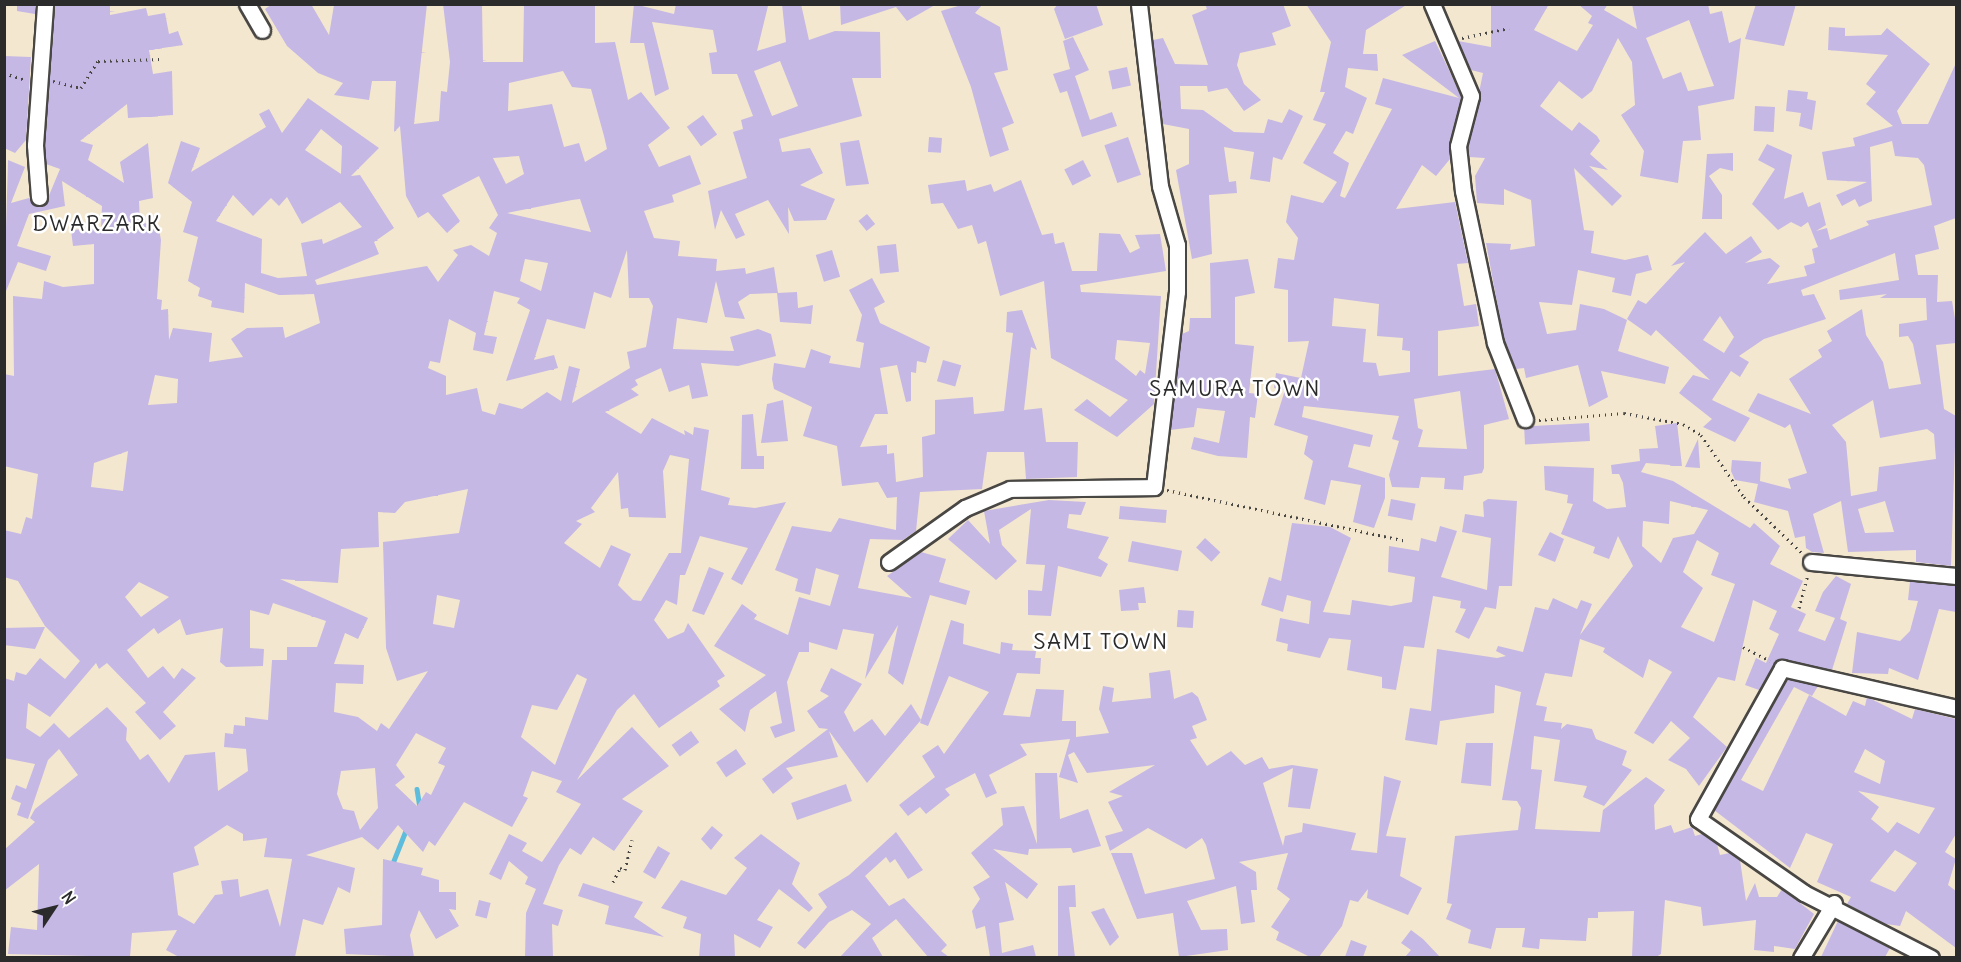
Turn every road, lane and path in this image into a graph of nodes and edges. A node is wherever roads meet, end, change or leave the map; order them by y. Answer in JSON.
{"nodes":[{"id":1,"x":45,"y":4,"type":"edge"},
{"id":2,"x":246,"y":4,"type":"edge"},
{"id":3,"x":1139,"y":4,"type":"edge"},
{"id":4,"x":1432,"y":4,"type":"edge"},
{"id":5,"x":1509,"y":28,"type":"dead end"},
{"id":6,"x":262,"y":30,"type":"dead end"},
{"id":7,"x":1446,"y":34,"type":"junction"},
{"id":8,"x":160,"y":58,"type":"dead end"},
{"id":9,"x":4,"y":73,"type":"edge"},
{"id":10,"x":40,"y":82,"type":"junction"},
{"id":11,"x":39,"y":197,"type":"dead end"},
{"id":12,"x":1525,"y":418,"type":"joint"},
{"id":13,"x":1154,"y":487,"type":"junction"},
{"id":14,"x":1406,"y":541,"type":"dead end"},
{"id":15,"x":889,"y":561,"type":"dead end"},
{"id":16,"x":1811,"y":562,"type":"junction"},
{"id":17,"x":1956,"y":576,"type":"edge"},
{"id":18,"x":1800,"y":608,"type":"dead end"},
{"id":19,"x":1743,"y":647,"type":"dead end"},
{"id":20,"x":1782,"y":669,"type":"junction"},
{"id":21,"x":1956,"y":708,"type":"edge"},
{"id":22,"x":632,"y":840,"type":"dead end"},
{"id":23,"x":613,"y":882,"type":"dead end"},
{"id":24,"x":1834,"y":903,"type":"junction"},
{"id":25,"x":1801,"y":957,"type":"edge"},
{"id":26,"x":1931,"y":957,"type":"edge"}],
"edges":[{"from":1,"to":10,"type":"street"},
{"from":2,"to":6,"type":"street"},
{"from":3,"to":13,"type":"street"},
{"from":4,"to":7,"type":"street"},
{"from":5,"to":7,"type":"path"},
{"from":7,"to":12,"type":"street"},
{"from":8,"to":10,"type":"path"},
{"from":9,"to":10,"type":"path"},
{"from":10,"to":11,"type":"street"},
{"from":12,"to":16,"type":"path"},
{"from":13,"to":14,"type":"path"},
{"from":13,"to":15,"type":"street"},
{"from":16,"to":17,"type":"street"},
{"from":16,"to":18,"type":"path"},
{"from":19,"to":20,"type":"path"},
{"from":20,"to":21,"type":"street"},
{"from":20,"to":24,"type":"street"},
{"from":22,"to":23,"type":"path"},
{"from":24,"to":25,"type":"street"},
{"from":24,"to":26,"type":"street"}]}
